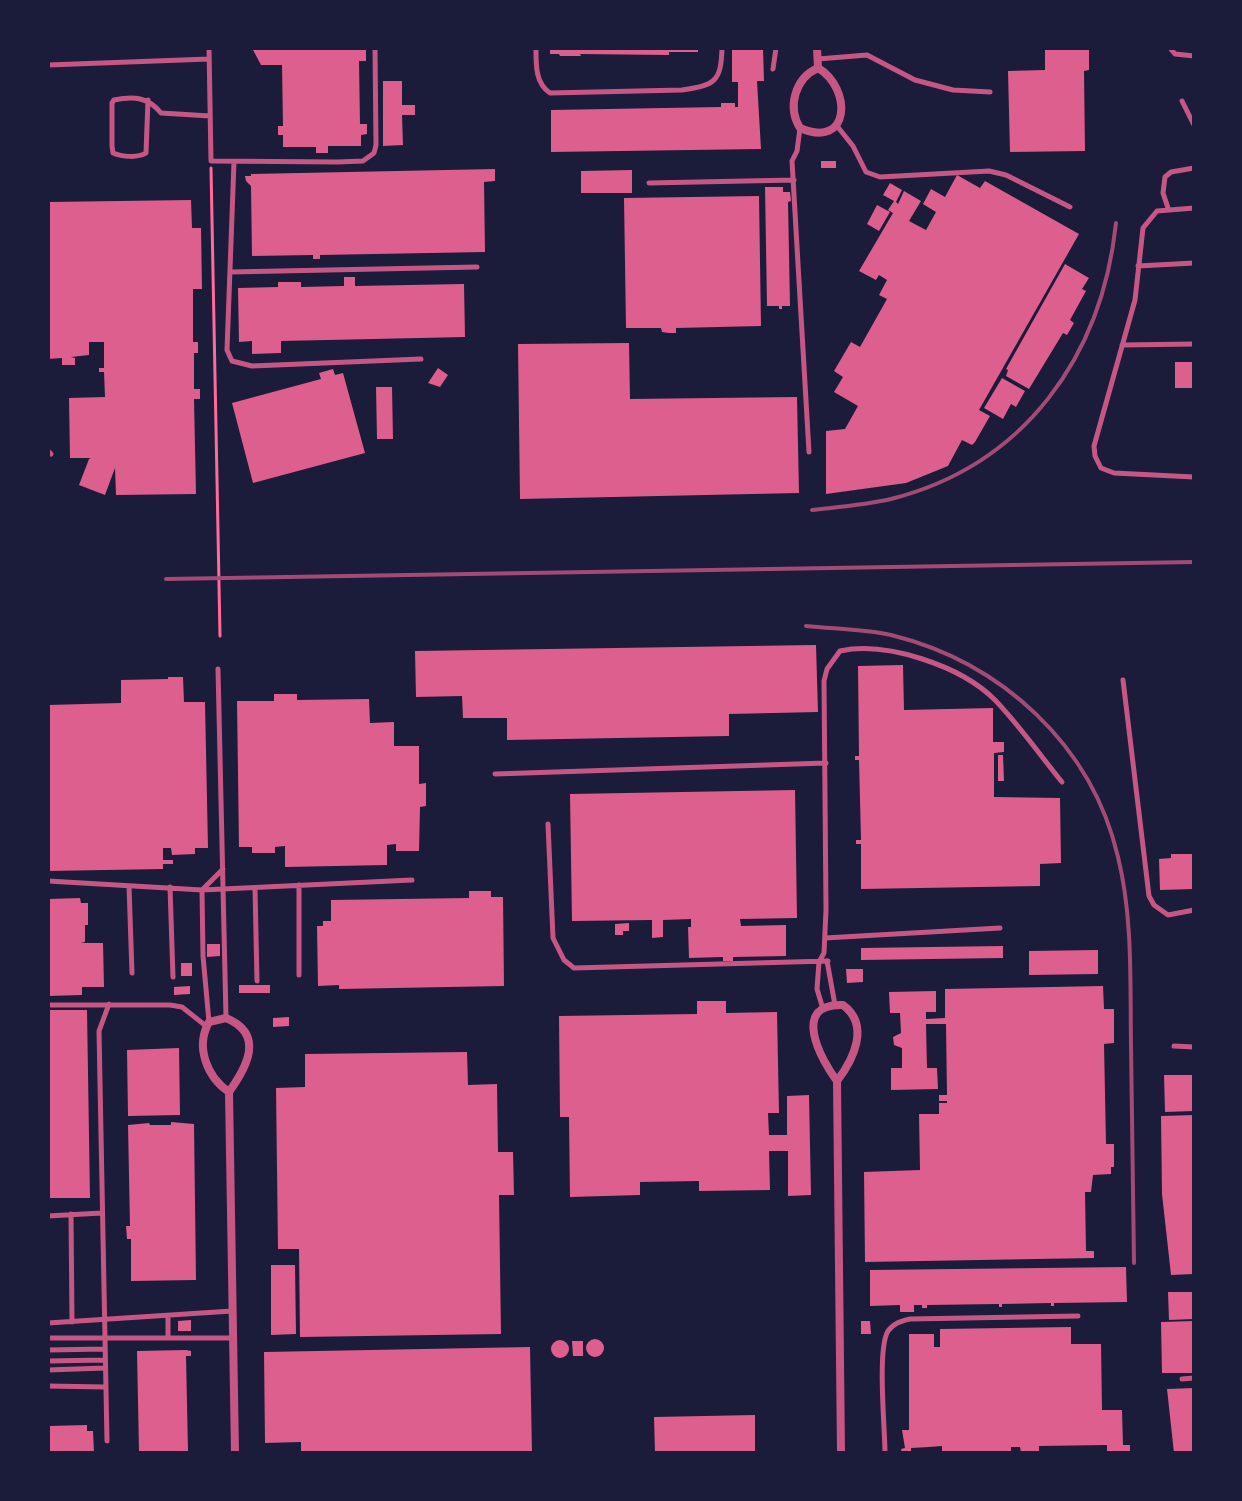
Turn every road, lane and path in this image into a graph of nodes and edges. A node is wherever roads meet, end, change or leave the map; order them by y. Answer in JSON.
{"nodes":[{"id":1,"x":209,"y":48,"type":"edge"},
{"id":2,"x":375,"y":48,"type":"edge"},
{"id":3,"x":536,"y":48,"type":"edge"},
{"id":4,"x":722,"y":48,"type":"edge"},
{"id":5,"x":776,"y":48,"type":"edge"},
{"id":6,"x":817,"y":48,"type":"edge"},
{"id":7,"x":1170,"y":48,"type":"edge"},
{"id":8,"x":1194,"y":56,"type":"edge"},
{"id":9,"x":209,"y":59,"type":"junction"},
{"id":10,"x":818,"y":63,"type":"junction"},
{"id":11,"x":48,"y":65,"type":"edge"},
{"id":12,"x":773,"y":69,"type":"dead end"},
{"id":13,"x":990,"y":92,"type":"dead end"},
{"id":14,"x":148,"y":100,"type":"junction"},
{"id":15,"x":1182,"y":101,"type":"dead end"},
{"id":16,"x":210,"y":118,"type":"junction"},
{"id":17,"x":1194,"y":125,"type":"edge"},
{"id":18,"x":837,"y":126,"type":"junction"},
{"id":19,"x":800,"y":128,"type":"junction"},
{"id":20,"x":211,"y":161,"type":"junction"},
{"id":21,"x":234,"y":162,"type":"junction"},
{"id":22,"x":1194,"y":168,"type":"edge"},
{"id":23,"x":794,"y":180,"type":"junction"},
{"id":24,"x":649,"y":183,"type":"dead end"},
{"id":25,"x":1070,"y":207,"type":"dead end"},
{"id":26,"x":1168,"y":208,"type":"junction"},
{"id":27,"x":1194,"y":208,"type":"edge"},
{"id":28,"x":1194,"y":263,"type":"edge"},
{"id":29,"x":1138,"y":266,"type":"junction"},
{"id":30,"x":477,"y":267,"type":"dead end"},
{"id":31,"x":230,"y":272,"type":"junction"},
{"id":32,"x":1194,"y":344,"type":"edge"},
{"id":33,"x":1122,"y":345,"type":"junction"},
{"id":34,"x":421,"y":359,"type":"dead end"},
{"id":35,"x":809,"y":452,"type":"dead end"},
{"id":36,"x":1194,"y":477,"type":"edge"},
{"id":37,"x":220,"y":636,"type":"dead end"},
{"id":38,"x":218,"y":669,"type":"dead end"},
{"id":39,"x":1123,"y":680,"type":"dead end"},
{"id":40,"x":826,"y":763,"type":"junction"},
{"id":41,"x":495,"y":774,"type":"dead end"},
{"id":42,"x":1062,"y":782,"type":"dead end"},
{"id":43,"x":548,"y":824,"type":"dead end"},
{"id":44,"x":224,"y":868,"type":"junction"},
{"id":45,"x":412,"y":880,"type":"dead end"},
{"id":46,"x":48,"y":881,"type":"edge"},
{"id":47,"x":299,"y":885,"type":"junction"},
{"id":48,"x":129,"y":886,"type":"junction"},
{"id":49,"x":170,"y":887,"type":"junction"},
{"id":50,"x":255,"y":888,"type":"junction"},
{"id":51,"x":225,"y":889,"type":"junction"},
{"id":52,"x":202,"y":890,"type":"junction"},
{"id":53,"x":1194,"y":910,"type":"edge"},
{"id":54,"x":1000,"y":928,"type":"dead end"},
{"id":55,"x":825,"y":938,"type":"junction"},
{"id":56,"x":824,"y":953,"type":"junction"},
{"id":57,"x":828,"y":961,"type":"junction"},
{"id":58,"x":819,"y":962,"type":"junction"},
{"id":59,"x":132,"y":973,"type":"dead end"},
{"id":60,"x":299,"y":975,"type":"dead end"},
{"id":61,"x":173,"y":977,"type":"dead end"},
{"id":62,"x":257,"y":981,"type":"dead end"},
{"id":63,"x":109,"y":1004,"type":"junction"},
{"id":64,"x":48,"y":1005,"type":"edge"},
{"id":65,"x":835,"y":1005,"type":"junction"},
{"id":66,"x":823,"y":1009,"type":"junction"},
{"id":67,"x":226,"y":1018,"type":"junction"},
{"id":68,"x":208,"y":1024,"type":"junction"},
{"id":69,"x":1174,"y":1046,"type":"dead end"},
{"id":70,"x":1194,"y":1047,"type":"edge"},
{"id":71,"x":837,"y":1081,"type":"junction"},
{"id":72,"x":229,"y":1092,"type":"junction"},
{"id":73,"x":102,"y":1213,"type":"junction"},
{"id":74,"x":71,"y":1214,"type":"junction"},
{"id":75,"x":48,"y":1216,"type":"edge"},
{"id":76,"x":232,"y":1311,"type":"junction"},
{"id":77,"x":168,"y":1316,"type":"junction"},
{"id":78,"x":1078,"y":1316,"type":"dead end"},
{"id":79,"x":106,"y":1320,"type":"junction"},
{"id":80,"x":72,"y":1322,"type":"junction"},
{"id":81,"x":48,"y":1323,"type":"edge"},
{"id":82,"x":105,"y":1337,"type":"junction"},
{"id":83,"x":168,"y":1337,"type":"junction"},
{"id":84,"x":48,"y":1338,"type":"edge"},
{"id":85,"x":233,"y":1338,"type":"junction"},
{"id":86,"x":105,"y":1349,"type":"junction"},
{"id":87,"x":48,"y":1350,"type":"edge"},
{"id":88,"x":105,"y":1360,"type":"junction"},
{"id":89,"x":48,"y":1361,"type":"edge"},
{"id":90,"x":105,"y":1368,"type":"junction"},
{"id":91,"x":48,"y":1370,"type":"edge"},
{"id":92,"x":1194,"y":1378,"type":"edge"},
{"id":93,"x":1182,"y":1379,"type":"dead end"},
{"id":94,"x":48,"y":1386,"type":"edge"},
{"id":95,"x":105,"y":1387,"type":"junction"},
{"id":96,"x":107,"y":1441,"type":"dead end"},
{"id":97,"x":235,"y":1453,"type":"edge"},
{"id":98,"x":841,"y":1453,"type":"edge"},
{"id":99,"x":885,"y":1453,"type":"edge"}],
"edges":[{"from":1,"to":9,"type":"lane"},
{"from":2,"to":21,"type":"lane"},
{"from":3,"to":4,"type":"lane"},
{"from":5,"to":12,"type":"lane"},
{"from":6,"to":10,"type":"street"},
{"from":7,"to":8,"type":"lane"},
{"from":9,"to":11,"type":"lane"},
{"from":9,"to":16,"type":"lane"},
{"from":10,"to":13,"type":"lane"},
{"from":10,"to":18,"type":"street"},
{"from":10,"to":19,"type":"street"},
{"from":14,"to":14,"type":"lane"},
{"from":14,"to":16,"type":"lane"},
{"from":15,"to":17,"type":"lane"},
{"from":16,"to":20,"type":"lane"},
{"from":18,"to":19,"type":"street"},
{"from":18,"to":25,"type":"lane"},
{"from":19,"to":23,"type":"lane"},
{"from":20,"to":21,"type":"lane"},
{"from":20,"to":37,"type":"path"},
{"from":21,"to":31,"type":"lane"},
{"from":22,"to":26,"type":"lane"},
{"from":23,"to":24,"type":"lane"},
{"from":23,"to":35,"type":"lane"},
{"from":26,"to":27,"type":"lane"},
{"from":26,"to":29,"type":"lane"},
{"from":28,"to":29,"type":"lane"},
{"from":29,"to":33,"type":"lane"},
{"from":30,"to":31,"type":"lane"},
{"from":31,"to":34,"type":"lane"},
{"from":32,"to":33,"type":"lane"},
{"from":33,"to":36,"type":"lane"},
{"from":38,"to":44,"type":"lane"},
{"from":39,"to":53,"type":"lane"},
{"from":40,"to":41,"type":"lane"},
{"from":40,"to":42,"type":"lane"},
{"from":40,"to":55,"type":"lane"},
{"from":43,"to":58,"type":"lane"},
{"from":44,"to":51,"type":"lane"},
{"from":44,"to":52,"type":"lane"},
{"from":45,"to":47,"type":"lane"},
{"from":46,"to":48,"type":"lane"},
{"from":47,"to":50,"type":"lane"},
{"from":47,"to":60,"type":"lane"},
{"from":48,"to":49,"type":"lane"},
{"from":48,"to":59,"type":"lane"},
{"from":49,"to":52,"type":"lane"},
{"from":49,"to":61,"type":"lane"},
{"from":50,"to":51,"type":"lane"},
{"from":50,"to":62,"type":"lane"},
{"from":51,"to":52,"type":"lane"},
{"from":51,"to":67,"type":"lane"},
{"from":52,"to":68,"type":"lane"},
{"from":54,"to":55,"type":"lane"},
{"from":55,"to":56,"type":"lane"},
{"from":56,"to":57,"type":"lane"},
{"from":56,"to":58,"type":"lane"},
{"from":57,"to":58,"type":"lane"},
{"from":57,"to":65,"type":"lane"},
{"from":58,"to":66,"type":"lane"},
{"from":63,"to":64,"type":"lane"},
{"from":63,"to":68,"type":"lane"},
{"from":63,"to":73,"type":"lane"},
{"from":65,"to":66,"type":"street"},
{"from":65,"to":71,"type":"street"},
{"from":66,"to":71,"type":"street"},
{"from":67,"to":68,"type":"street"},
{"from":67,"to":72,"type":"street"},
{"from":68,"to":72,"type":"street"},
{"from":69,"to":70,"type":"lane"},
{"from":71,"to":98,"type":"street"},
{"from":72,"to":76,"type":"street"},
{"from":73,"to":74,"type":"lane"},
{"from":73,"to":79,"type":"lane"},
{"from":74,"to":75,"type":"lane"},
{"from":74,"to":80,"type":"lane"},
{"from":76,"to":77,"type":"lane"},
{"from":76,"to":85,"type":"street"},
{"from":77,"to":79,"type":"lane"},
{"from":77,"to":83,"type":"lane"},
{"from":78,"to":99,"type":"lane"},
{"from":79,"to":80,"type":"lane"},
{"from":79,"to":82,"type":"lane"},
{"from":80,"to":81,"type":"lane"},
{"from":82,"to":83,"type":"lane"},
{"from":82,"to":84,"type":"lane"},
{"from":82,"to":86,"type":"lane"},
{"from":83,"to":85,"type":"lane"},
{"from":85,"to":97,"type":"street"},
{"from":86,"to":87,"type":"lane"},
{"from":86,"to":88,"type":"lane"},
{"from":88,"to":89,"type":"lane"},
{"from":88,"to":90,"type":"lane"},
{"from":90,"to":91,"type":"lane"},
{"from":90,"to":95,"type":"lane"},
{"from":92,"to":93,"type":"lane"},
{"from":94,"to":95,"type":"lane"},
{"from":95,"to":96,"type":"lane"}]}
